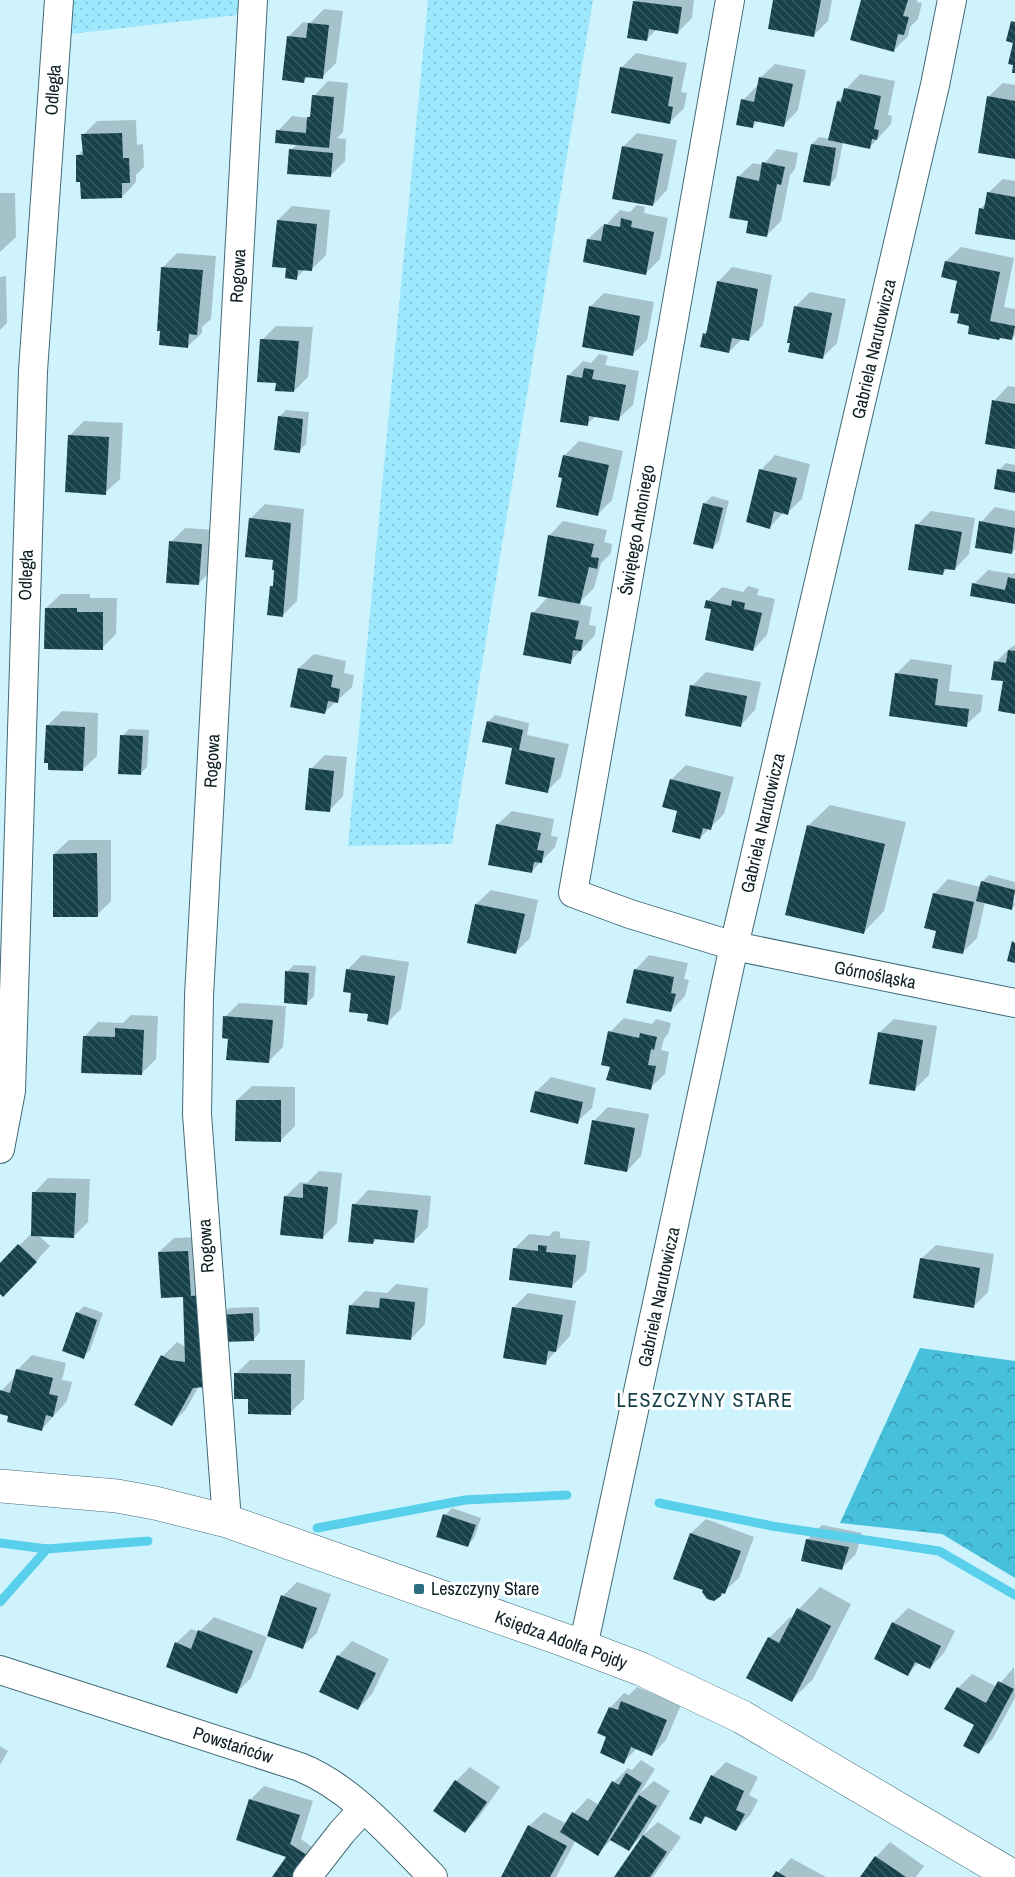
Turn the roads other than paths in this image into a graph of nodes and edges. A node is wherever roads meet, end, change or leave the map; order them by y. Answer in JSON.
{"nodes":[{"id":1,"x":59,"y":0,"type":"edge"},
{"id":2,"x":253,"y":0,"type":"edge"},
{"id":3,"x":730,"y":0,"type":"edge"},
{"id":4,"x":952,"y":0,"type":"edge"},
{"id":5,"x":734,"y":946,"type":"junction"},
{"id":6,"x":1015,"y":1004,"type":"edge"},
{"id":7,"x":0,"y":1149,"type":"edge"},
{"id":8,"x":0,"y":1486,"type":"edge"},
{"id":9,"x":227,"y":1521,"type":"junction"},
{"id":10,"x":583,"y":1647,"type":"junction"},
{"id":11,"x":0,"y":1670,"type":"edge"},
{"id":12,"x":363,"y":1809,"type":"junction"},
{"id":13,"x":307,"y":1877,"type":"edge"},
{"id":14,"x":433,"y":1877,"type":"edge"},
{"id":15,"x":1014,"y":1877,"type":"edge"}],
"edges":[{"from":1,"to":7,"type":"street","name":"Odległa"},
{"from":2,"to":9,"type":"street","name":"Rogowa"},
{"from":3,"to":5,"type":"street","name":"Świętego Antoniego"},
{"from":4,"to":5,"type":"street","name":"Gabriela Narutowicza"},
{"from":5,"to":6,"type":"street","name":"Górnośląska"},
{"from":5,"to":10,"type":"street","name":"Gabriela Narutowicza"},
{"from":8,"to":9,"type":"street","name":"Księdza Adolfa Pojdy"},
{"from":9,"to":10,"type":"street","name":"Księdza Adolfa Pojdy"},
{"from":10,"to":15,"type":"street","name":"Księdza Adolfa Pojdy"},
{"from":11,"to":12,"type":"street","name":"Powstańców"},
{"from":12,"to":13,"type":"street"},
{"from":12,"to":14,"type":"street","name":"Powstańców"}]}
